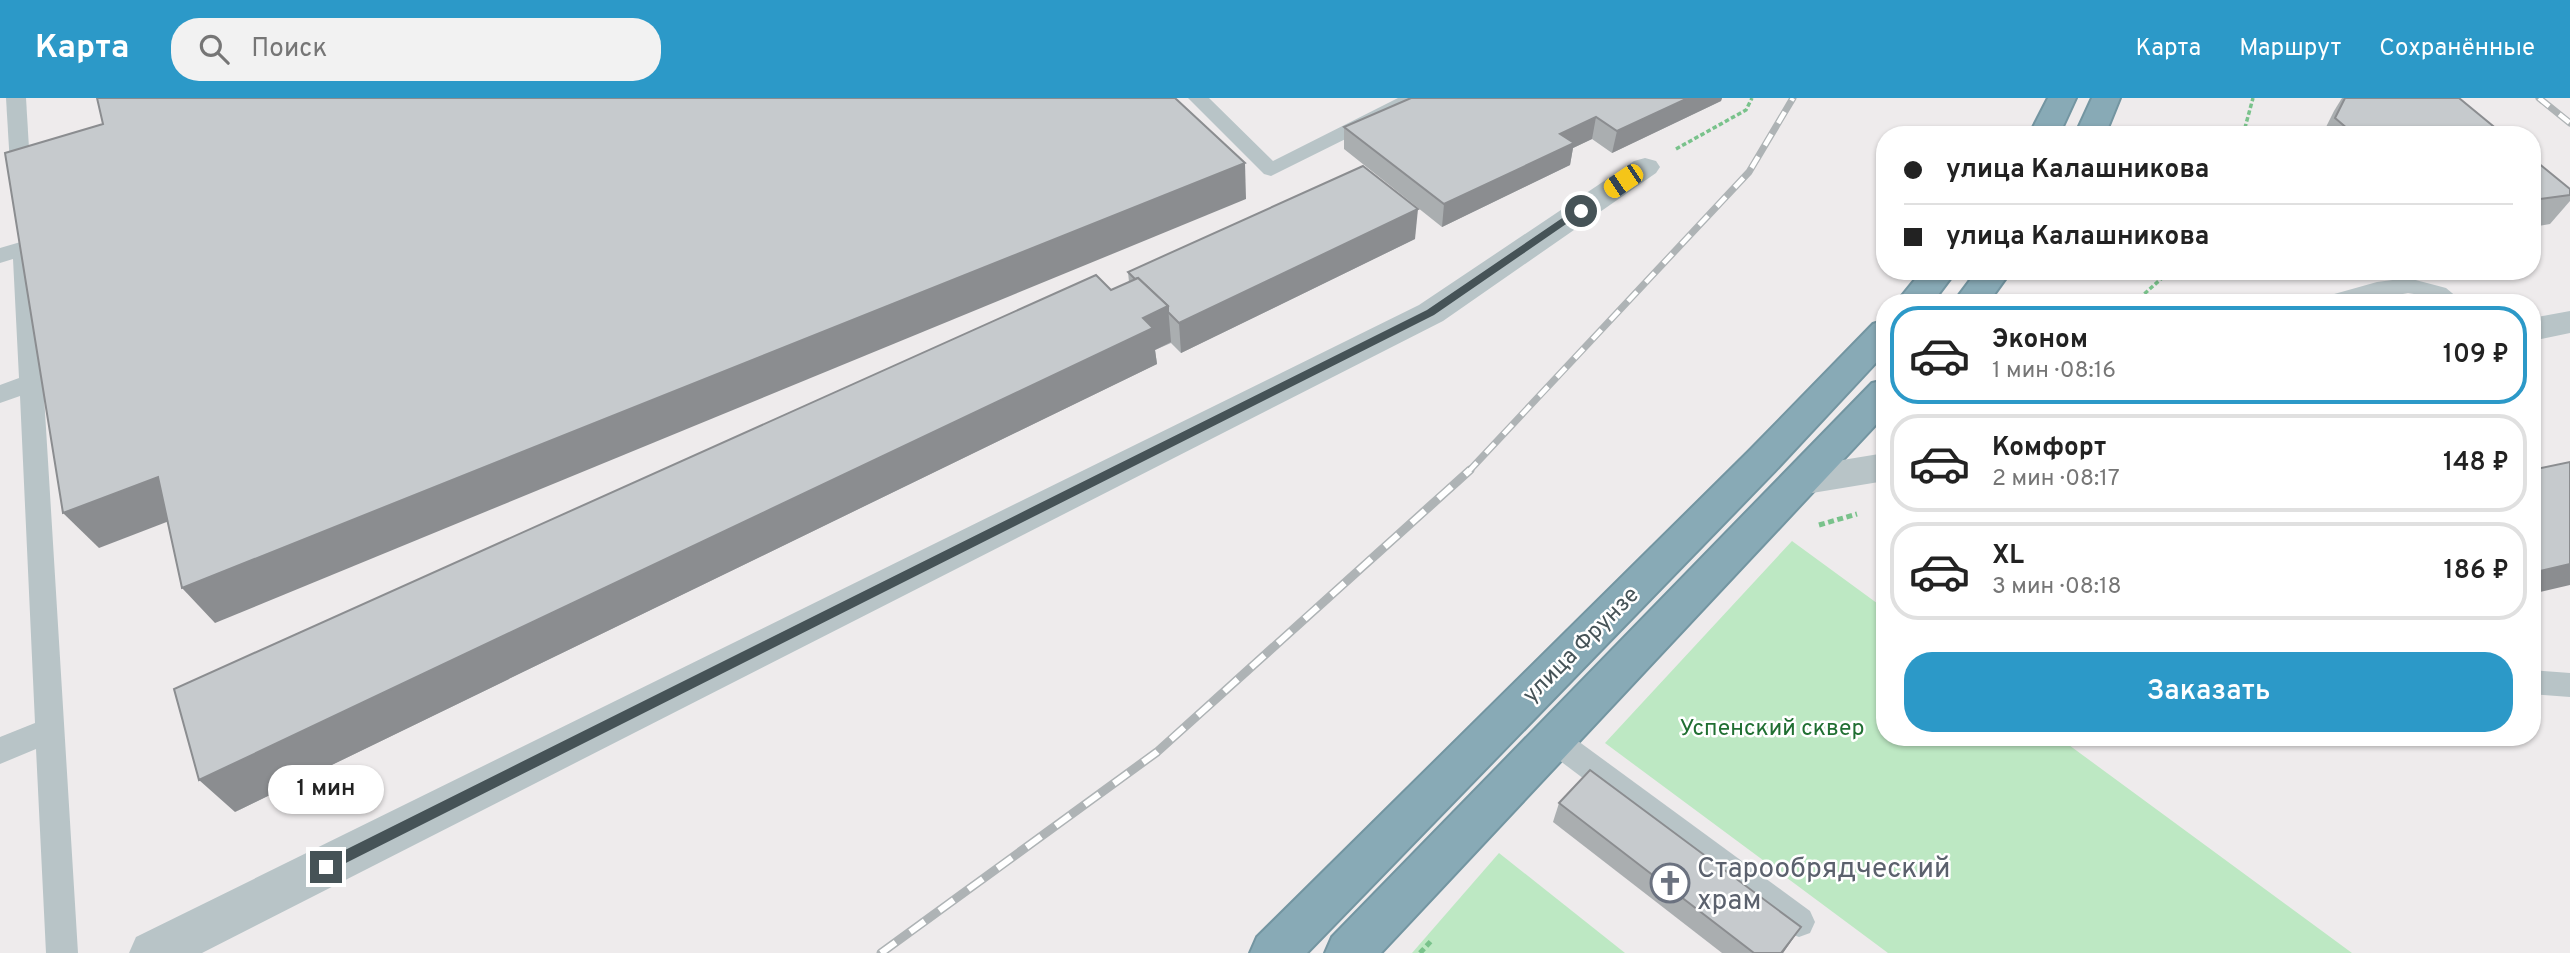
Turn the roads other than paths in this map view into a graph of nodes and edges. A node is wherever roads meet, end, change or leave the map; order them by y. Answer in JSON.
{"nodes":[{"id":1,"x":16,"y":98,"type":"edge"},
{"id":2,"x":1198,"y":98,"type":"edge"},
{"id":3,"x":1413,"y":98,"type":"edge"},
{"id":4,"x":2062,"y":98,"type":"edge"},
{"id":5,"x":2106,"y":98,"type":"edge"},
{"id":6,"x":2048,"y":126,"type":"edge"},
{"id":7,"x":2094,"y":126,"type":"edge"},
{"id":8,"x":10,"y":156,"type":"edge"},
{"id":9,"x":1645,"y":167,"type":"road end"},
{"id":10,"x":12,"y":252,"type":"edge"},
{"id":11,"x":1933,"y":280,"type":"edge"},
{"id":12,"x":1988,"y":280,"type":"edge"},
{"id":13,"x":1921,"y":294,"type":"edge"},
{"id":14,"x":1977,"y":294,"type":"edge"},
{"id":15,"x":2366,"y":294,"type":"edge"},
{"id":16,"x":2439,"y":294,"type":"edge"},
{"id":17,"x":2570,"y":322,"type":"edge"},
{"id":18,"x":2541,"y":328,"type":"edge"},
{"id":19,"x":1876,"y":344,"type":"edge"},
{"id":20,"x":31,"y":383,"type":"junction"},
{"id":21,"x":0,"y":394,"type":"edge"},
{"id":22,"x":1876,"y":399,"type":"edge"},
{"id":23,"x":1876,"y":467,"type":"edge"},
{"id":24,"x":1781,"y":471,"type":"junction"},
{"id":25,"x":2541,"y":683,"type":"edge"},
{"id":26,"x":2570,"y":685,"type":"edge"},
{"id":27,"x":49,"y":730,"type":"junction"},
{"id":28,"x":1553,"y":739,"type":"junction"},
{"id":29,"x":0,"y":751,"type":"edge"},
{"id":30,"x":1799,"y":922,"type":"edge"},
{"id":31,"x":62,"y":953,"type":"edge"},
{"id":32,"x":153,"y":953,"type":"edge"},
{"id":33,"x":1273,"y":953,"type":"edge"},
{"id":34,"x":1349,"y":953,"type":"edge"}],
"edges":[{"from":1,"to":8,"type":"lane"},
{"from":2,"to":3,"type":"lane"},
{"from":4,"to":6,"type":"highway"},
{"from":5,"to":7,"type":"highway"},
{"from":8,"to":10,"type":"lane"},
{"from":9,"to":32,"type":"street"},
{"from":10,"to":20,"type":"lane"},
{"from":11,"to":13,"type":"highway"},
{"from":12,"to":14,"type":"highway"},
{"from":15,"to":16,"type":"lane"},
{"from":17,"to":18,"type":"street"},
{"from":19,"to":24,"type":"highway","name":"улица Фрунзе"},
{"from":20,"to":21,"type":"lane"},
{"from":20,"to":27,"type":"lane"},
{"from":22,"to":24,"type":"highway","name":"улица Фрунзе"},
{"from":23,"to":24,"type":"street"},
{"from":24,"to":28,"type":"highway","name":"улица Фрунзе"},
{"from":24,"to":33,"type":"highway","name":"улица Фрунзе"},
{"from":25,"to":26,"type":"lane"},
{"from":27,"to":29,"type":"lane"},
{"from":27,"to":31,"type":"lane"},
{"from":28,"to":30,"type":"lane"},
{"from":28,"to":34,"type":"highway","name":"улица Фрунзе"}]}
